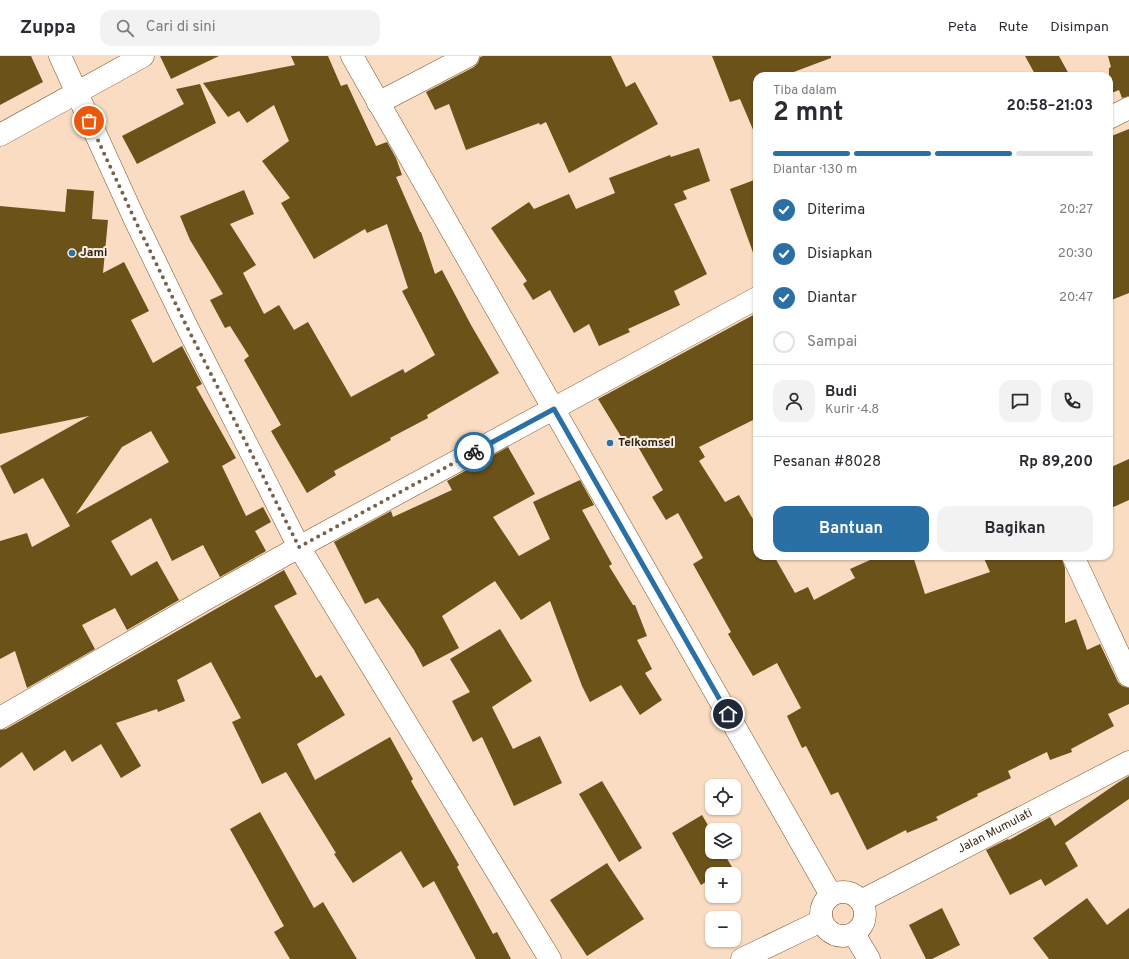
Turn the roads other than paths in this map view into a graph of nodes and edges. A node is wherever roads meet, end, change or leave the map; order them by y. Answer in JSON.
{"nodes":[{"id":1,"x":60,"y":56,"type":"edge"},
{"id":2,"x":144,"y":56,"type":"edge"},
{"id":3,"x":352,"y":56,"type":"edge"},
{"id":4,"x":468,"y":56,"type":"edge"},
{"id":5,"x":76,"y":93,"type":"junction"},
{"id":6,"x":378,"y":103,"type":"junction"},
{"id":7,"x":1129,"y":108,"type":"edge"},
{"id":8,"x":1113,"y":116,"type":"edge"},
{"id":9,"x":0,"y":135,"type":"edge"},
{"id":10,"x":753,"y":300,"type":"edge"},
{"id":11,"x":554,"y":409,"type":"junction"},
{"id":12,"x":299,"y":547,"type":"junction"},
{"id":13,"x":1075,"y":560,"type":"edge"},
{"id":14,"x":1129,"y":676,"type":"edge"},
{"id":15,"x":0,"y":718,"type":"edge"},
{"id":16,"x":1129,"y":762,"type":"edge"},
{"id":17,"x":831,"y":895,"type":"junction"},
{"id":18,"x":861,"y":901,"type":"junction"},
{"id":19,"x":821,"y":921,"type":"junction"},
{"id":20,"x":854,"y":934,"type":"junction"},
{"id":21,"x":550,"y":959,"type":"edge"},
{"id":22,"x":742,"y":959,"type":"edge"},
{"id":23,"x":869,"y":959,"type":"edge"}],
"edges":[{"from":1,"to":5,"type":"street"},
{"from":2,"to":5,"type":"street"},
{"from":3,"to":6,"type":"street"},
{"from":4,"to":6,"type":"street"},
{"from":5,"to":9,"type":"street"},
{"from":5,"to":12,"type":"street"},
{"from":6,"to":11,"type":"street"},
{"from":7,"to":8,"type":"street"},
{"from":10,"to":11,"type":"street"},
{"from":11,"to":12,"type":"street"},
{"from":11,"to":17,"type":"street"},
{"from":12,"to":15,"type":"street"},
{"from":12,"to":21,"type":"street"},
{"from":13,"to":14,"type":"street"},
{"from":16,"to":18,"type":"street","name":"Jalan Mumulati"},
{"from":17,"to":18,"type":"street"},
{"from":17,"to":19,"type":"street"},
{"from":18,"to":20,"type":"street"},
{"from":19,"to":20,"type":"street"},
{"from":19,"to":22,"type":"street"},
{"from":20,"to":23,"type":"street"}]}
